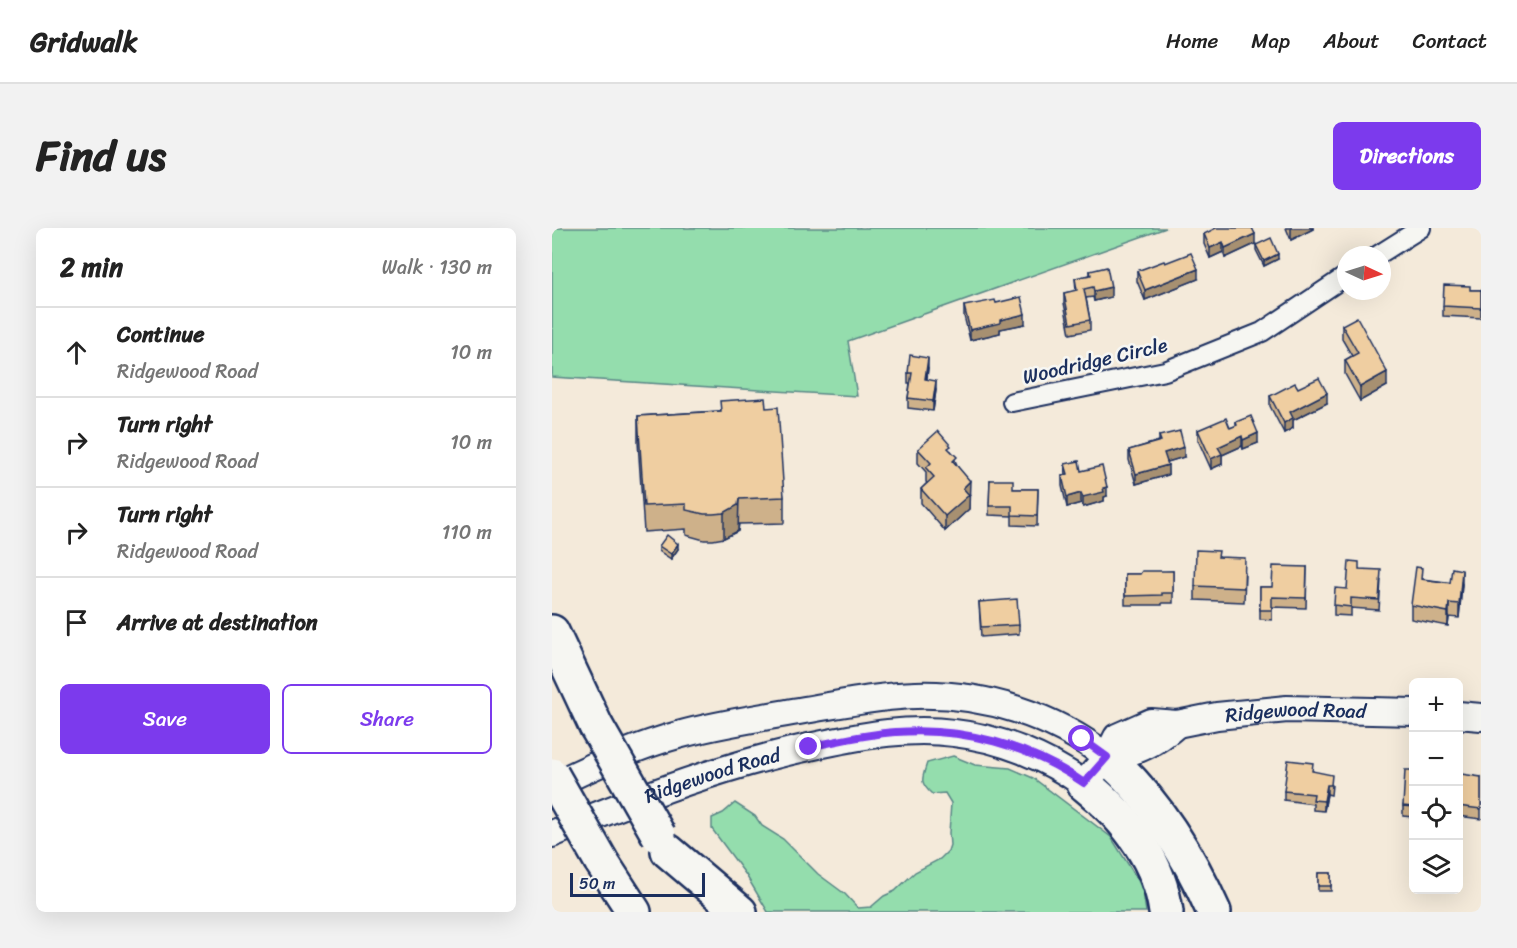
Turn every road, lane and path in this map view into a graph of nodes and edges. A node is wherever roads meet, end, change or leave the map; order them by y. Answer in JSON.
{"nodes":[{"id":1,"x":1421,"y":228,"type":"edge"},
{"id":2,"x":1391,"y":247,"type":"edge"},
{"id":3,"x":1337,"y":282,"type":"edge"},
{"id":4,"x":1011,"y":402,"type":"dead end"},
{"id":5,"x":552,"y":632,"type":"edge"},
{"id":6,"x":1409,"y":712,"type":"edge"},
{"id":7,"x":1463,"y":715,"type":"edge"},
{"id":8,"x":1481,"y":717,"type":"edge"},
{"id":9,"x":1107,"y":757,"type":"junction"},
{"id":10,"x":552,"y":775,"type":"edge"},
{"id":11,"x":1084,"y":783,"type":"junction"},
{"id":12,"x":552,"y":786,"type":"edge"},
{"id":13,"x":558,"y":833,"type":"edge"},
{"id":14,"x":663,"y":844,"type":"junction"},
{"id":15,"x":613,"y":885,"type":"edge"},
{"id":16,"x":634,"y":912,"type":"edge"},
{"id":17,"x":710,"y":912,"type":"edge"},
{"id":18,"x":740,"y":912,"type":"edge"},
{"id":19,"x":1166,"y":912,"type":"edge"},
{"id":20,"x":1214,"y":912,"type":"edge"}],
"edges":[{"from":1,"to":2,"type":"street"},
{"from":3,"to":4,"type":"street","name":"Woodridge Circle"},
{"from":5,"to":14,"type":"highway","bridge":true},
{"from":6,"to":9,"type":"main road","name":"Ridgewood Road"},
{"from":7,"to":8,"type":"main road"},
{"from":9,"to":11,"type":"main road","name":"Ridgewood Road"},
{"from":9,"to":12,"type":"main road","name":"Ridgewood Road"},
{"from":9,"to":20,"type":"highway"},
{"from":10,"to":15,"type":"highway","bridge":true},
{"from":11,"to":13,"type":"main road","name":"Ridgewood Road"},
{"from":11,"to":19,"type":"highway"},
{"from":14,"to":17,"type":"highway"},
{"from":14,"to":18,"type":"highway"},
{"from":15,"to":16,"type":"highway"}]}
